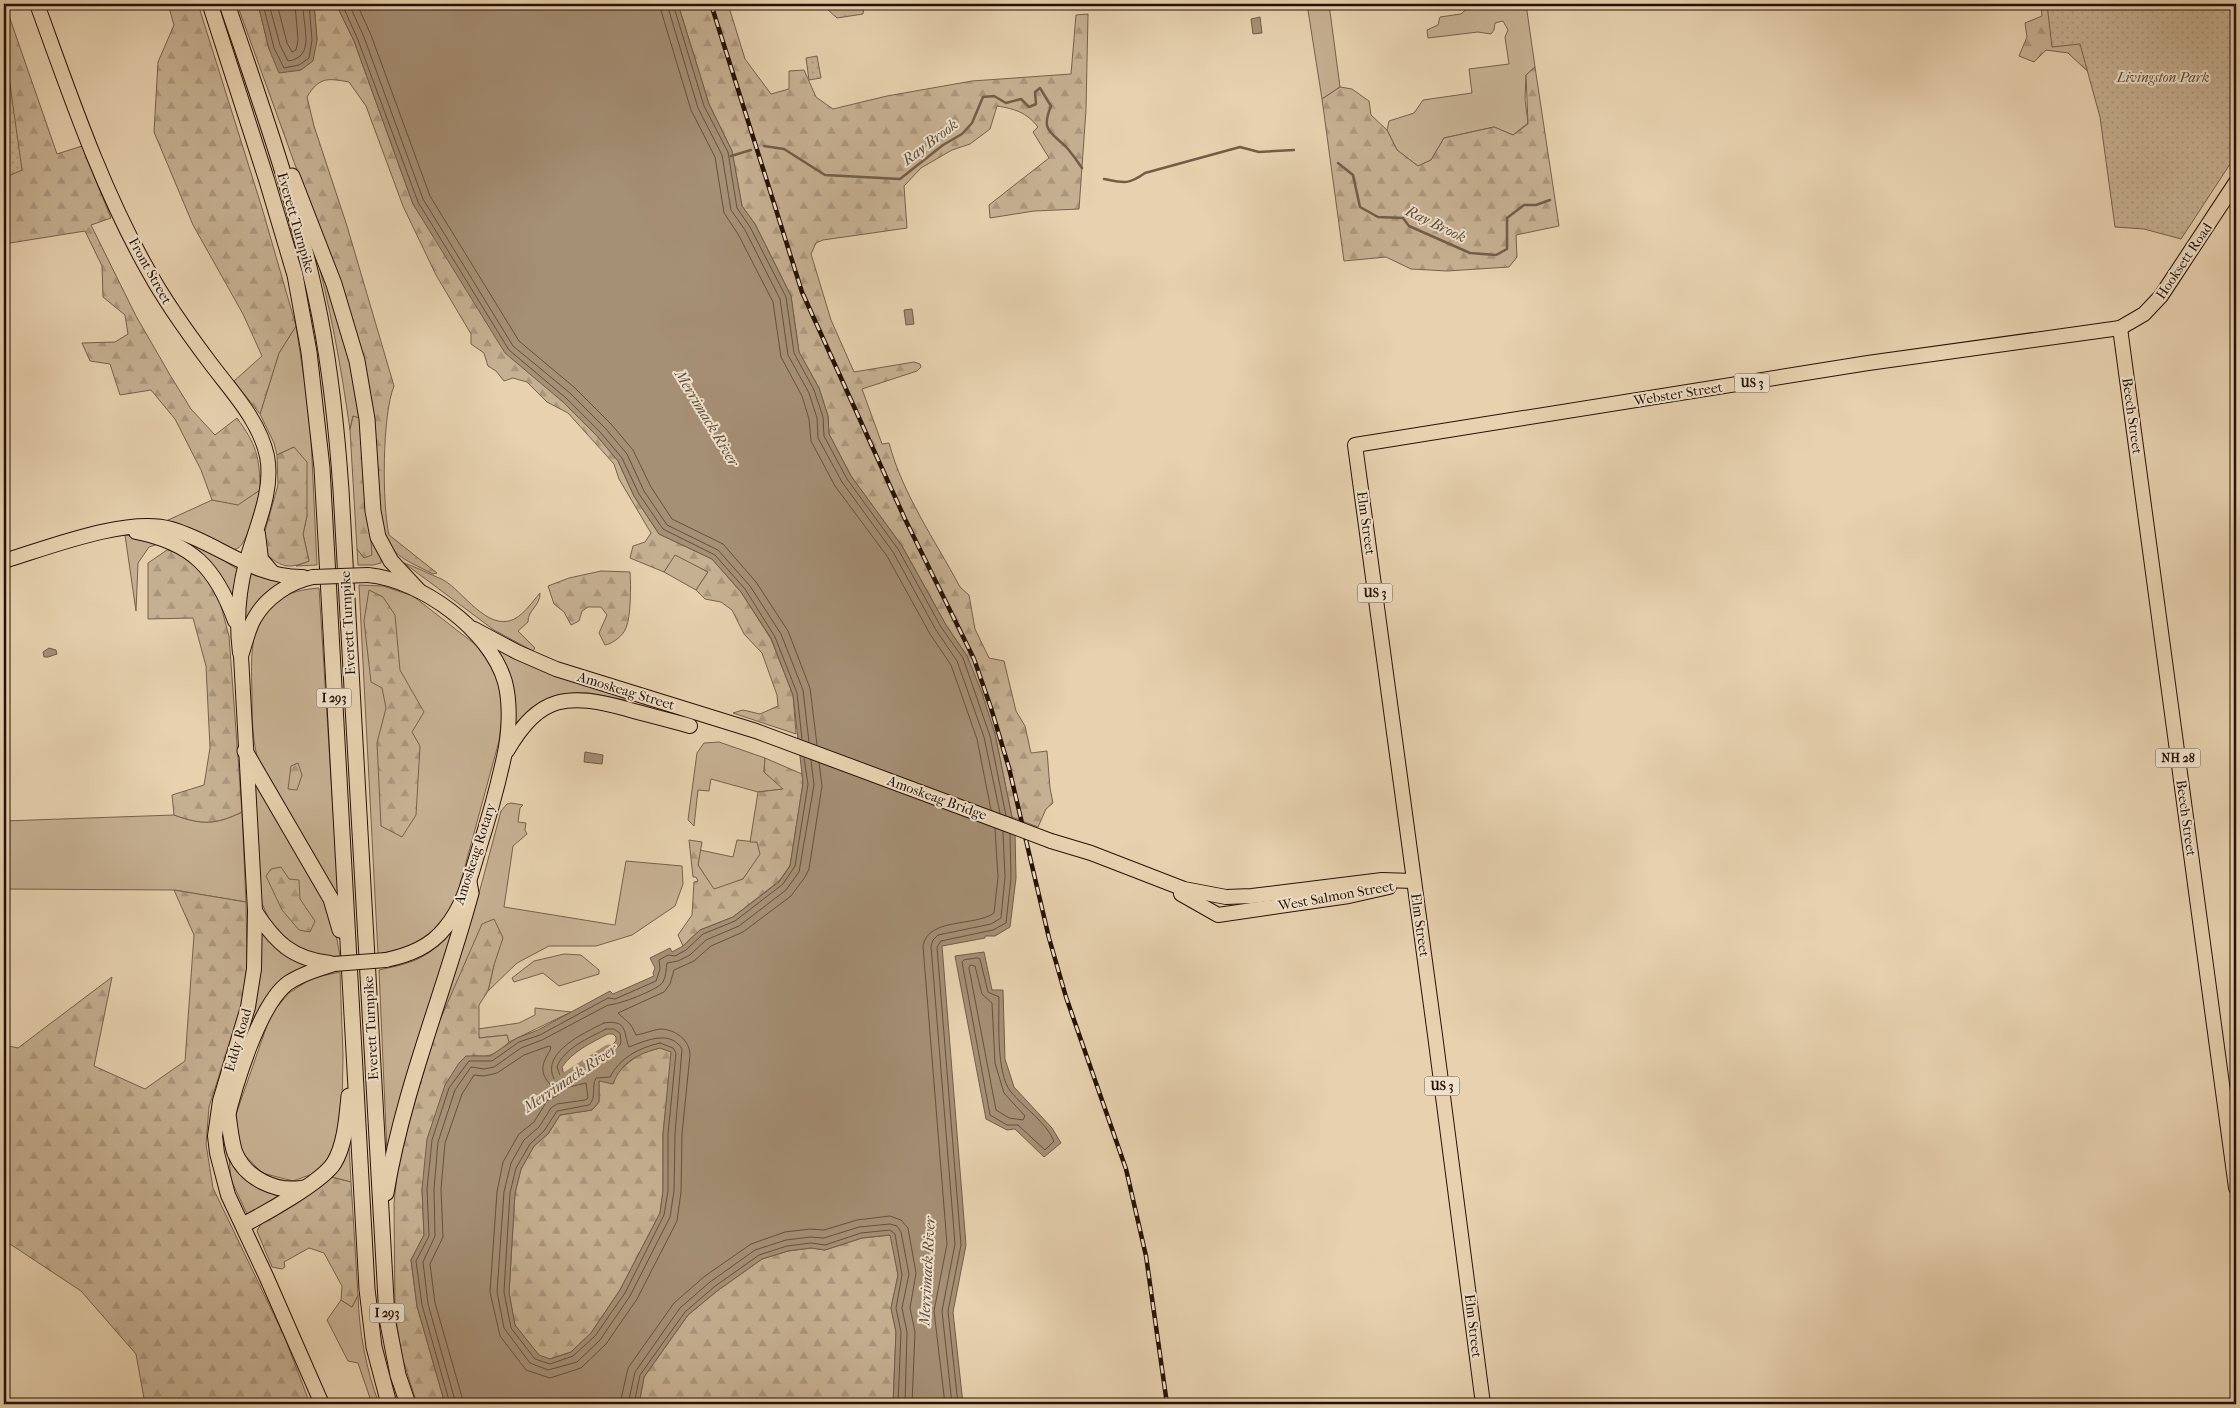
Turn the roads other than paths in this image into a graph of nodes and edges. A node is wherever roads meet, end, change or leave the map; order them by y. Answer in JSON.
{"nodes":[{"id":1,"x":36,"y":4,"type":"edge"},
{"id":2,"x":210,"y":4,"type":"edge"},
{"id":3,"x":227,"y":4,"type":"edge"},
{"id":4,"x":266,"y":118,"type":"junction"},
{"id":5,"x":2236,"y":182,"type":"edge"},
{"id":6,"x":2120,"y":328,"type":"junction"},
{"id":7,"x":1354,"y":445,"type":"joint"},
{"id":8,"x":257,"y":526,"type":"junction"},
{"id":9,"x":116,"y":530,"type":"junction"},
{"id":10,"x":224,"y":554,"type":"junction"},
{"id":11,"x":4,"y":561,"type":"edge"},
{"id":12,"x":245,"y":565,"type":"junction"},
{"id":13,"x":273,"y":573,"type":"junction"},
{"id":14,"x":314,"y":577,"type":"junction"},
{"id":15,"x":418,"y":590,"type":"junction"},
{"id":16,"x":237,"y":625,"type":"junction"},
{"id":17,"x":474,"y":629,"type":"junction"},
{"id":18,"x":241,"y":656,"type":"junction"},
{"id":19,"x":690,"y":726,"type":"dead end"},
{"id":20,"x":783,"y":741,"type":"joint"},
{"id":21,"x":245,"y":751,"type":"junction"},
{"id":22,"x":504,"y":756,"type":"junction"},
{"id":23,"x":1091,"y":853,"type":"joint"},
{"id":24,"x":469,"y":882,"type":"junction"},
{"id":25,"x":1414,"y":882,"type":"junction"},
{"id":26,"x":255,"y":910,"type":"junction"},
{"id":27,"x":334,"y":964,"type":"junction"},
{"id":28,"x":349,"y":972,"type":"junction"},
{"id":29,"x":353,"y":1052,"type":"junction"},
{"id":30,"x":228,"y":1115,"type":"junction"},
{"id":31,"x":221,"y":1167,"type":"junction"},
{"id":32,"x":305,"y":1187,"type":"junction"},
{"id":33,"x":2236,"y":1188,"type":"edge"},
{"id":34,"x":382,"y":1219,"type":"junction"},
{"id":35,"x":243,"y":1225,"type":"junction"},
{"id":36,"x":322,"y":1404,"type":"edge"},
{"id":37,"x":389,"y":1404,"type":"edge"},
{"id":38,"x":408,"y":1404,"type":"edge"},
{"id":39,"x":1483,"y":1404,"type":"edge"}],
"edges":[{"from":1,"to":8,"type":"main road","name":"Front Street"},
{"from":2,"to":28,"type":"highway","name":"Everett Turnpike","number":"I 293"},
{"from":3,"to":4,"type":"highway","name":"Everett Turnpike","number":"I 293"},
{"from":4,"to":15,"type":"highway"},
{"from":4,"to":34,"type":"highway","name":"Everett Turnpike","number":"I 293"},
{"from":5,"to":6,"type":"main road","name":"Hooksett Road","number":"US 3"},
{"from":6,"to":7,"type":"main road","name":"Webster Street","number":"US 3"},
{"from":6,"to":33,"type":"main road","name":"Beech Street","number":"NH 28"},
{"from":7,"to":25,"type":"main road","name":"Elm Street","number":"US 3"},
{"from":8,"to":10,"type":"main road"},
{"from":8,"to":12,"type":"main road"},
{"from":8,"to":13,"type":"main road"},
{"from":9,"to":10,"type":"main road"},
{"from":9,"to":11,"type":"main road"},
{"from":9,"to":16,"type":"main road"},
{"from":10,"to":12,"type":"main road"},
{"from":12,"to":13,"type":"main road"},
{"from":12,"to":16,"type":"main road"},
{"from":13,"to":14,"type":"main road"},
{"from":14,"to":15,"type":"main road","name":"Amoskeag Rotary","bridge":true},
{"from":14,"to":18,"type":"main road","name":"Amoskeag Rotary"},
{"from":15,"to":17,"type":"main road","name":"Amoskeag Rotary"},
{"from":16,"to":18,"type":"main road"},
{"from":17,"to":20,"type":"main road","name":"Amoskeag Street"},
{"from":17,"to":22,"type":"main road","name":"Amoskeag Rotary"},
{"from":18,"to":21,"type":"main road","name":"Amoskeag Rotary"},
{"from":19,"to":22,"type":"main road","name":"Amoskeag Street"},
{"from":20,"to":23,"type":"main road","name":"Amoskeag Bridge","bridge":true},
{"from":21,"to":26,"type":"main road","name":"Amoskeag Rotary"},
{"from":21,"to":28,"type":"highway"},
{"from":22,"to":24,"type":"main road","name":"Amoskeag Rotary"},
{"from":23,"to":25,"type":"main road","name":"West Salmon Street"},
{"from":24,"to":27,"type":"main road","name":"Amoskeag Rotary","bridge":true},
{"from":24,"to":34,"type":"highway"},
{"from":25,"to":39,"type":"main road","name":"Elm Street","number":"US 3"},
{"from":26,"to":27,"type":"main road","name":"Amoskeag Rotary"},
{"from":26,"to":31,"type":"main road","name":"Eddy Road"},
{"from":27,"to":30,"type":"main road","name":"Eddy Road"},
{"from":28,"to":29,"type":"highway","name":"Everett Turnpike","number":"I 293"},
{"from":29,"to":32,"type":"highway"},
{"from":29,"to":37,"type":"highway","name":"Everett Turnpike","number":"I 293"},
{"from":30,"to":31,"type":"main road","name":"Eddy Road"},
{"from":30,"to":32,"type":"highway"},
{"from":31,"to":35,"type":"main road","name":"Eddy Road"},
{"from":32,"to":35,"type":"highway"},
{"from":34,"to":38,"type":"highway","name":"Everett Turnpike","number":"I 293"},
{"from":35,"to":36,"type":"main road","name":"Eddy Road"}]}
